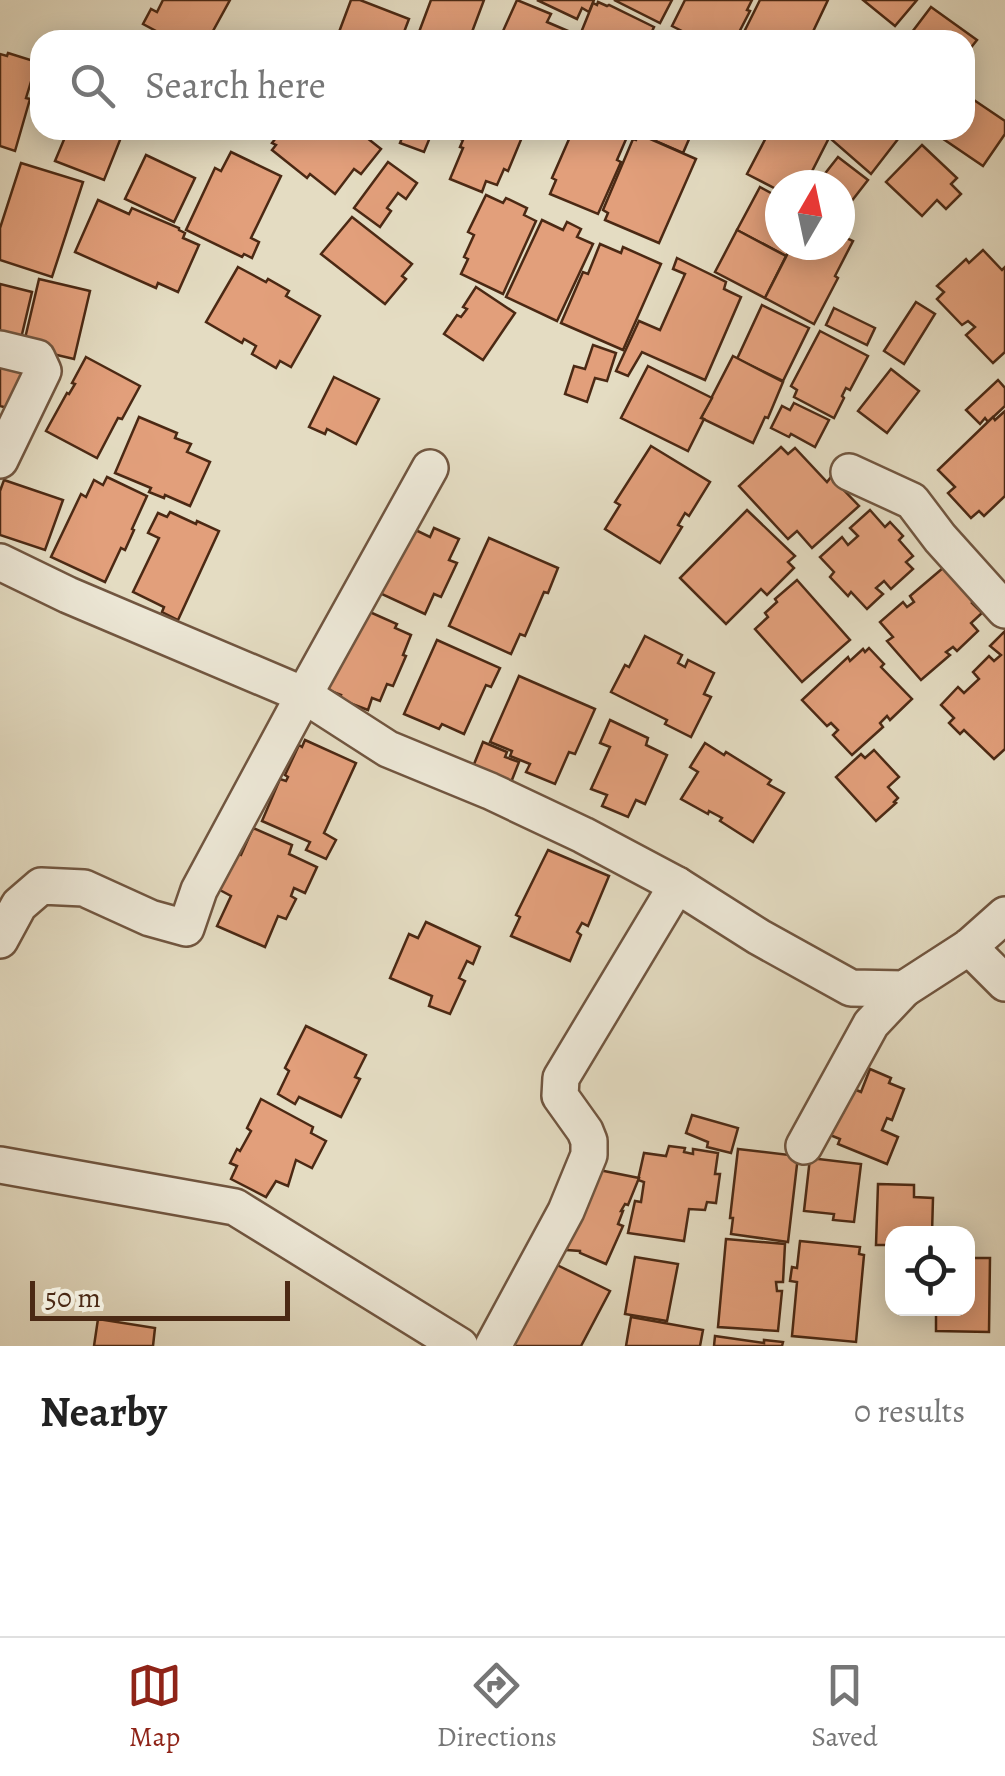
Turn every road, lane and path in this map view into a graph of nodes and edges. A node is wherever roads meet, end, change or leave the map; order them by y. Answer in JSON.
{"nodes":[{"id":1,"x":0,"y":349,"type":"edge"},
{"id":2,"x":0,"y":460,"type":"edge"},
{"id":3,"x":430,"y":468,"type":"dead end"},
{"id":4,"x":850,"y":472,"type":"dead end"},
{"id":5,"x":0,"y":562,"type":"edge"},
{"id":6,"x":1005,"y":610,"type":"edge"},
{"id":7,"x":304,"y":695,"type":"junction"},
{"id":8,"x":677,"y":885,"type":"junction"},
{"id":9,"x":1005,"y":915,"type":"edge"},
{"id":10,"x":0,"y":940,"type":"edge"},
{"id":11,"x":970,"y":947,"type":"junction"},
{"id":12,"x":1005,"y":983,"type":"edge"},
{"id":13,"x":904,"y":989,"type":"junction"},
{"id":14,"x":804,"y":1146,"type":"dead end"},
{"id":15,"x":0,"y":1165,"type":"edge"},
{"id":16,"x":460,"y":1346,"type":"edge"},
{"id":17,"x":493,"y":1346,"type":"edge"}],
"edges":[{"from":1,"to":2,"type":"street"},
{"from":3,"to":7,"type":"street"},
{"from":4,"to":6,"type":"street"},
{"from":5,"to":7,"type":"street"},
{"from":7,"to":8,"type":"street"},
{"from":7,"to":10,"type":"street"},
{"from":8,"to":13,"type":"street"},
{"from":8,"to":17,"type":"street"},
{"from":9,"to":11,"type":"street"},
{"from":11,"to":12,"type":"street"},
{"from":11,"to":13,"type":"street"},
{"from":13,"to":14,"type":"street"},
{"from":15,"to":16,"type":"street"}]}
